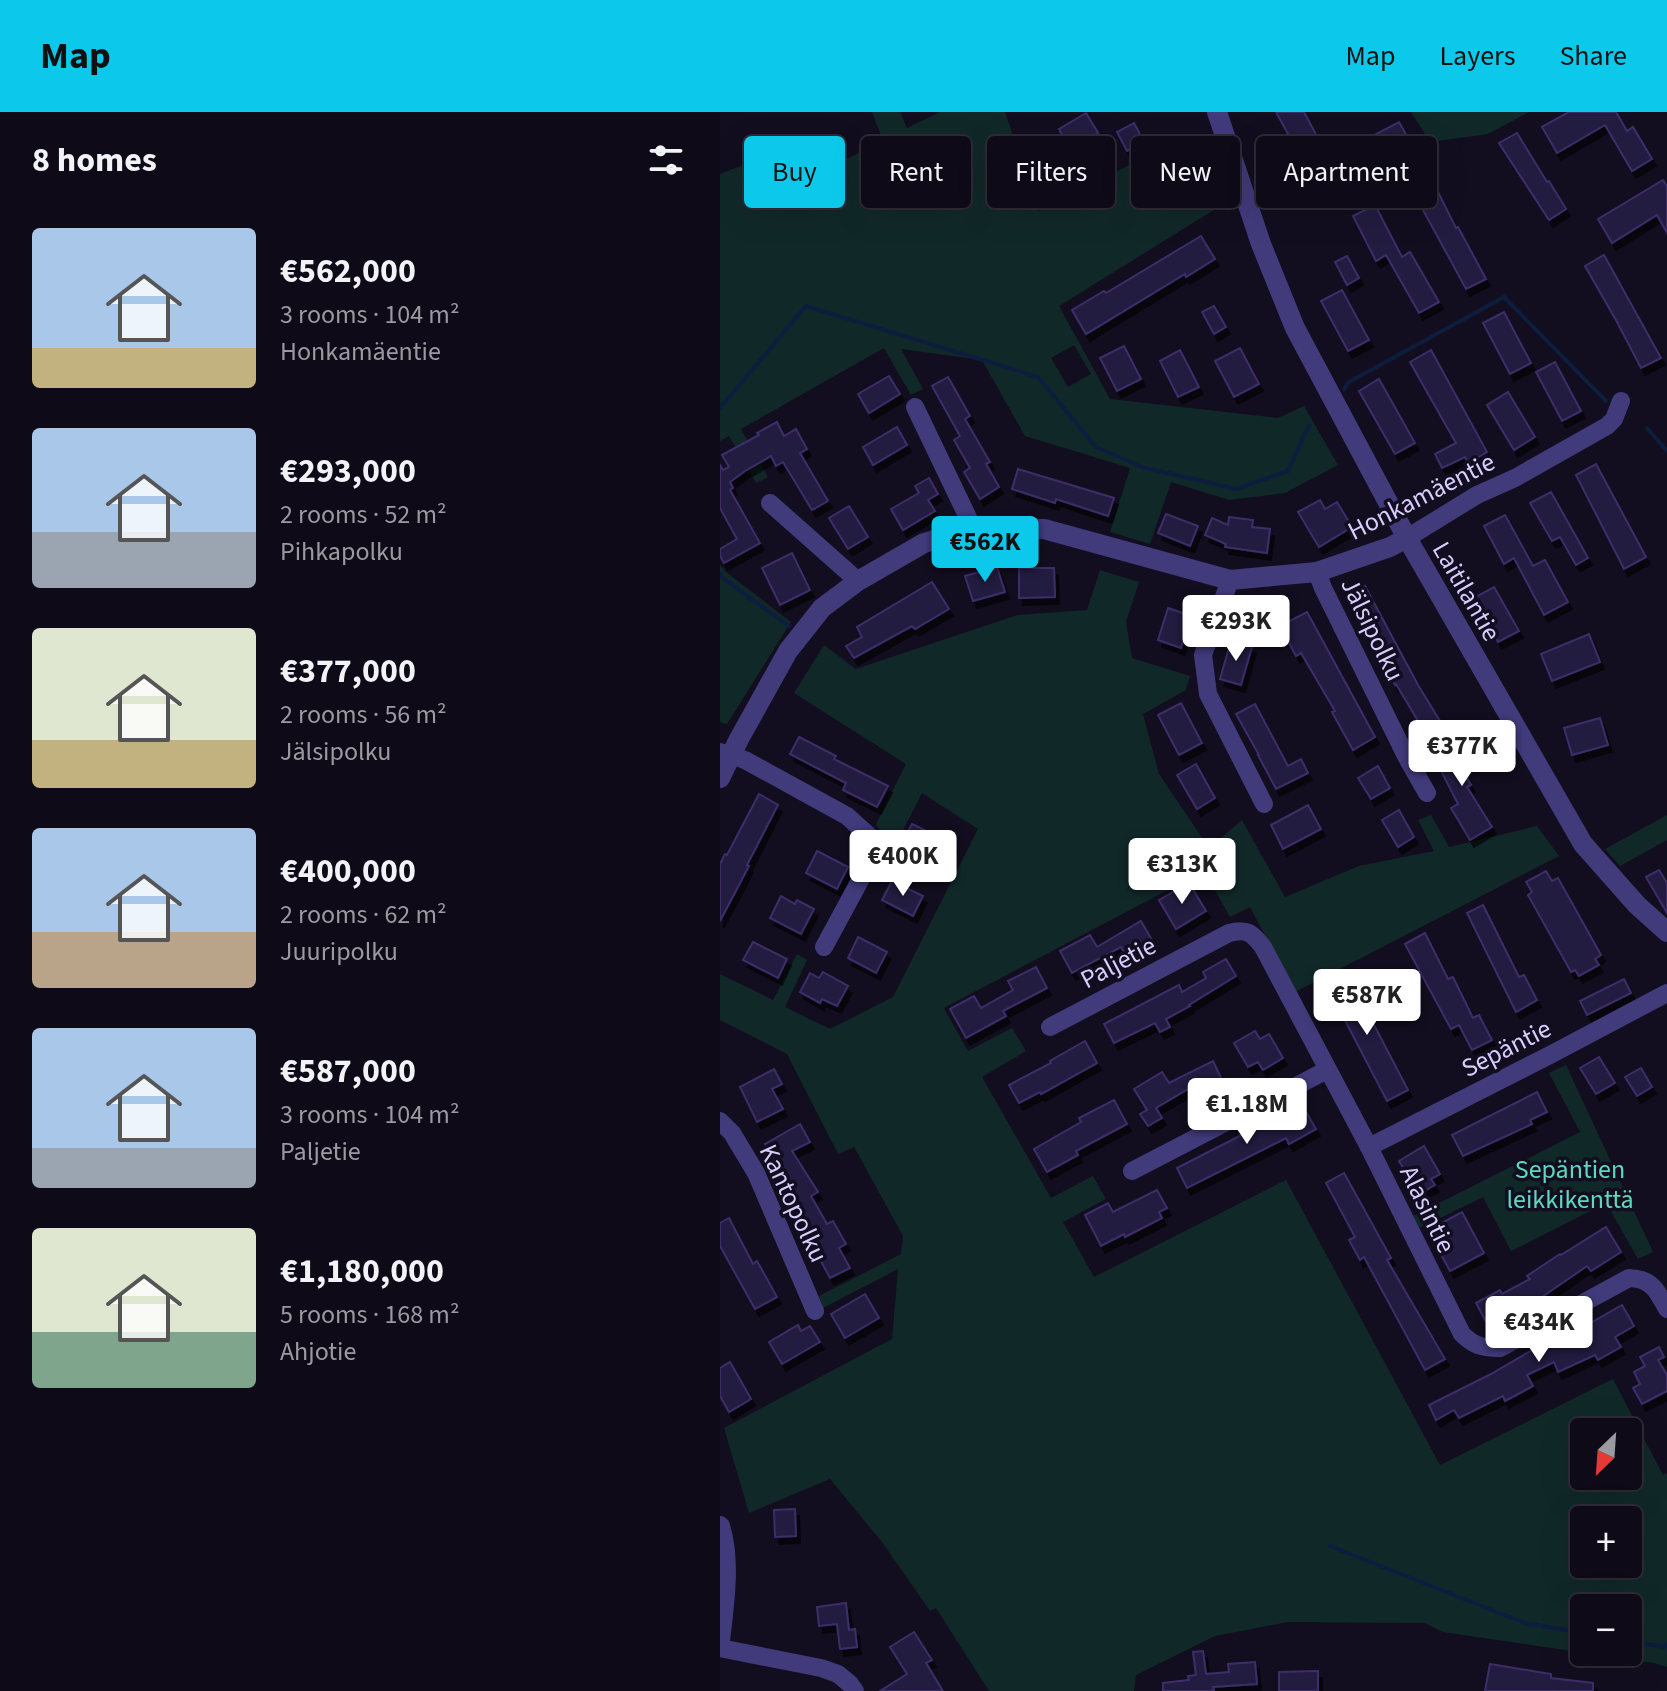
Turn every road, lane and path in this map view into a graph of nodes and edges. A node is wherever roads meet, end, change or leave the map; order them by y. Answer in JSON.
{"nodes":[{"id":1,"x":1217,"y":112,"type":"edge"},
{"id":2,"x":1621,"y":401,"type":"dead end"},
{"id":3,"x":915,"y":407,"type":"dead end"},
{"id":4,"x":770,"y":503,"type":"dead end"},
{"id":5,"x":973,"y":528,"type":"junction"},
{"id":6,"x":1407,"y":538,"type":"junction"},
{"id":7,"x":1317,"y":572,"type":"junction"},
{"id":8,"x":1230,"y":580,"type":"junction"},
{"id":9,"x":858,"y":581,"type":"junction"},
{"id":10,"x":726,"y":753,"type":"edge"},
{"id":11,"x":720,"y":778,"type":"edge"},
{"id":12,"x":1427,"y":793,"type":"dead end"},
{"id":13,"x":1264,"y":804,"type":"dead end"},
{"id":14,"x":1667,"y":932,"type":"edge"},
{"id":15,"x":824,"y":947,"type":"dead end"},
{"id":16,"x":1667,"y":993,"type":"edge"},
{"id":17,"x":1050,"y":1027,"type":"dead end"},
{"id":18,"x":1327,"y":1070,"type":"junction"},
{"id":19,"x":720,"y":1121,"type":"edge"},
{"id":20,"x":1369,"y":1147,"type":"junction"},
{"id":21,"x":1132,"y":1171,"type":"dead end"},
{"id":22,"x":1667,"y":1309,"type":"edge"},
{"id":23,"x":815,"y":1311,"type":"dead end"},
{"id":24,"x":720,"y":1526,"type":"edge"},
{"id":25,"x":720,"y":1641,"type":"edge"},
{"id":26,"x":720,"y":1648,"type":"edge"},
{"id":27,"x":855,"y":1691,"type":"edge"}],
"edges":[{"from":1,"to":6,"type":"street","name":"Laitilantie"},
{"from":2,"to":6,"type":"street","name":"Honkamäentie"},
{"from":3,"to":5,"type":"street"},
{"from":4,"to":9,"type":"street"},
{"from":5,"to":8,"type":"street","name":"Honkamäentie"},
{"from":5,"to":9,"type":"street","name":"Honkamäentie"},
{"from":6,"to":7,"type":"street","name":"Honkamäentie"},
{"from":6,"to":14,"type":"street","name":"Laitilantie"},
{"from":7,"to":8,"type":"street","name":"Honkamäentie"},
{"from":7,"to":12,"type":"street","name":"Jälsipolku"},
{"from":8,"to":13,"type":"street"},
{"from":9,"to":10,"type":"street","name":"Honkamäentie"},
{"from":10,"to":11,"type":"street","name":"Honkamäentie"},
{"from":10,"to":15,"type":"street"},
{"from":16,"to":20,"type":"street","name":"Sepäntie"},
{"from":17,"to":18,"type":"street","name":"Paljetie"},
{"from":18,"to":20,"type":"street","name":"Paljetie"},
{"from":18,"to":21,"type":"street"},
{"from":19,"to":23,"type":"street","name":"Kantopolku"},
{"from":20,"to":22,"type":"street","name":"Alasintie"},
{"from":24,"to":25,"type":"street"},
{"from":26,"to":27,"type":"street"}]}
